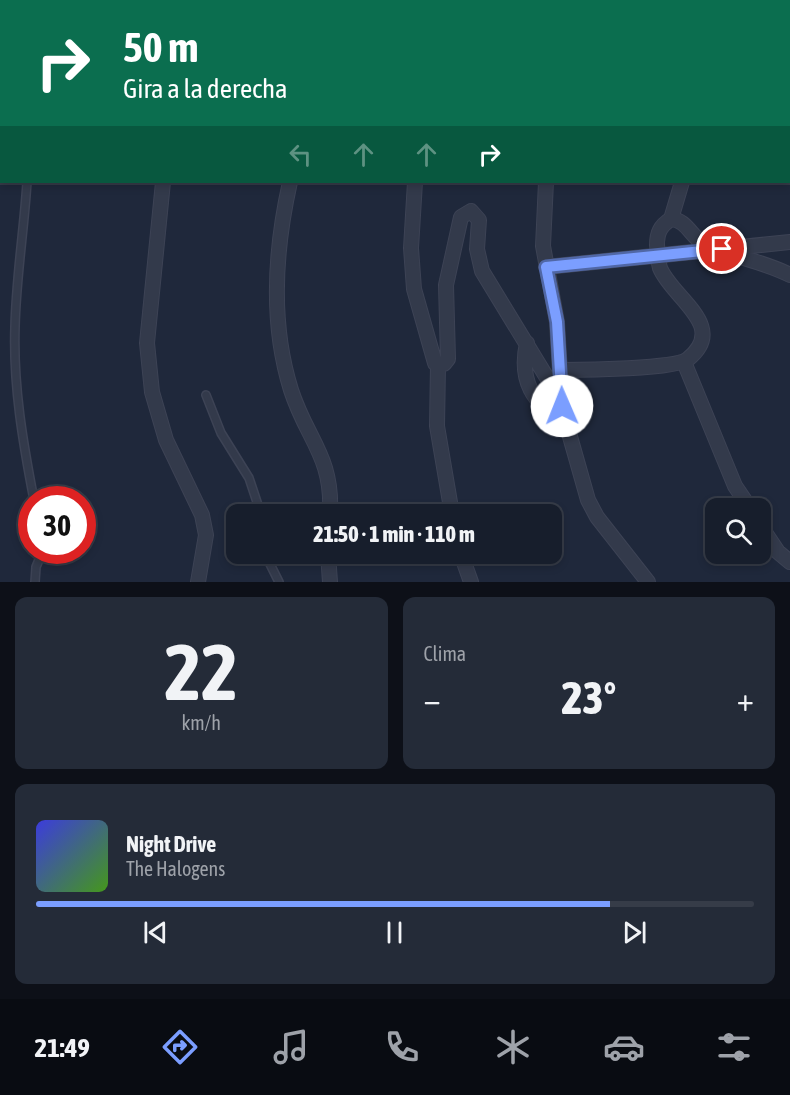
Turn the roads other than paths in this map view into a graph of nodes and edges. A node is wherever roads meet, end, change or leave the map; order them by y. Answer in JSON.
{"nodes":[{"id":1,"x":27,"y":183,"type":"edge"},
{"id":2,"x":163,"y":183,"type":"edge"},
{"id":3,"x":290,"y":183,"type":"edge"},
{"id":4,"x":415,"y":183,"type":"edge"},
{"id":5,"x":546,"y":183,"type":"edge"},
{"id":6,"x":682,"y":183,"type":"edge"},
{"id":7,"x":671,"y":219,"type":"junction"},
{"id":8,"x":790,"y":242,"type":"edge"},
{"id":9,"x":722,"y":249,"type":"junction"},
{"id":10,"x":658,"y":256,"type":"junction"},
{"id":11,"x":546,"y":267,"type":"junction"},
{"id":12,"x":790,"y":274,"type":"edge"},
{"id":13,"x":527,"y":343,"type":"junction"},
{"id":14,"x":684,"y":363,"type":"junction"},
{"id":15,"x":438,"y":365,"type":"junction"},
{"id":16,"x":562,"y":370,"type":"junction"},
{"id":17,"x":562,"y":395,"type":"junction"},
{"id":18,"x":206,"y":396,"type":"dead end"},
{"id":19,"x":565,"y":418,"type":"junction"},
{"id":20,"x":32,"y":486,"type":"edge"},
{"id":21,"x":743,"y":498,"type":"edge"},
{"id":22,"x":258,"y":504,"type":"edge"},
{"id":23,"x":331,"y":504,"type":"edge"},
{"id":24,"x":450,"y":504,"type":"edge"},
{"id":25,"x":771,"y":542,"type":"edge"},
{"id":26,"x":790,"y":562,"type":"edge"},
{"id":27,"x":37,"y":564,"type":"edge"},
{"id":28,"x":270,"y":564,"type":"edge"},
{"id":29,"x":329,"y":564,"type":"edge"},
{"id":30,"x":465,"y":564,"type":"edge"},
{"id":31,"x":35,"y":582,"type":"edge"},
{"id":32,"x":198,"y":582,"type":"edge"},
{"id":33,"x":279,"y":582,"type":"edge"},
{"id":34,"x":330,"y":582,"type":"edge"},
{"id":35,"x":471,"y":582,"type":"edge"},
{"id":36,"x":648,"y":582,"type":"edge"}],
"edges":[{"from":1,"to":20,"type":"lane"},
{"from":2,"to":32,"type":"street"},
{"from":3,"to":23,"type":"street"},
{"from":4,"to":15,"type":"street"},
{"from":5,"to":11,"type":"street"},
{"from":6,"to":7,"type":"street"},
{"from":7,"to":9,"type":"street"},
{"from":7,"to":10,"type":"street"},
{"from":8,"to":9,"type":"street"},
{"from":9,"to":10,"type":"street"},
{"from":9,"to":12,"type":"street"},
{"from":10,"to":11,"type":"street"},
{"from":10,"to":14,"type":"street"},
{"from":11,"to":16,"type":"street"},
{"from":13,"to":15,"type":"street"},
{"from":13,"to":17,"type":"street"},
{"from":13,"to":19,"type":"street"},
{"from":14,"to":16,"type":"street"},
{"from":14,"to":21,"type":"street"},
{"from":15,"to":24,"type":"street"},
{"from":16,"to":17,"type":"street"},
{"from":17,"to":19,"type":"street"},
{"from":18,"to":22,"type":"lane"},
{"from":19,"to":36,"type":"street"},
{"from":25,"to":26,"type":"street"},
{"from":27,"to":31,"type":"lane"},
{"from":28,"to":33,"type":"lane"},
{"from":29,"to":34,"type":"street"},
{"from":30,"to":35,"type":"street"}]}
